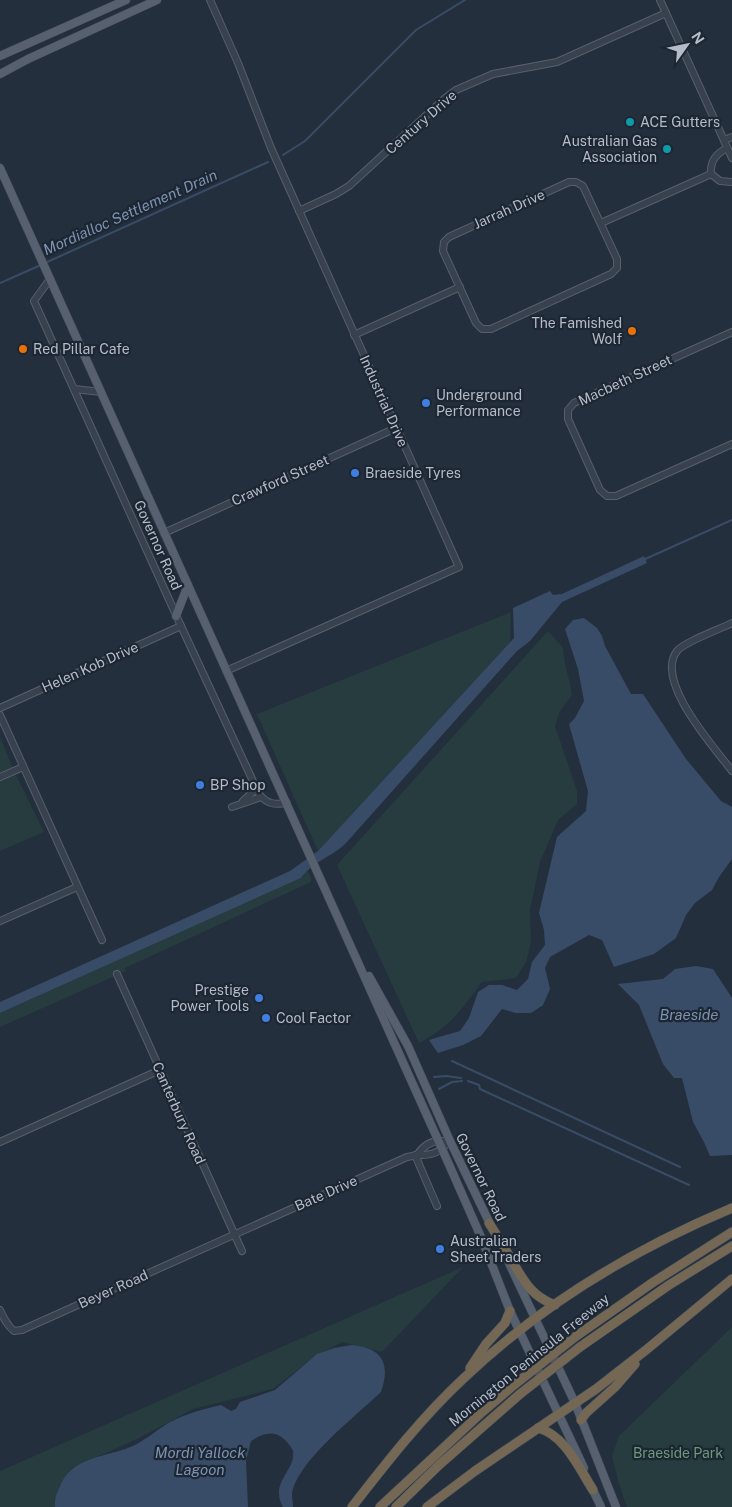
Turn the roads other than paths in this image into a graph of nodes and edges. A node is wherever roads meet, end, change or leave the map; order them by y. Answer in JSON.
{"nodes":[{"id":1,"x":126,"y":0,"type":"edge"},
{"id":2,"x":158,"y":0,"type":"edge"},
{"id":3,"x":210,"y":0,"type":"edge"},
{"id":4,"x":660,"y":0,"type":"edge"},
{"id":5,"x":666,"y":12,"type":"junction"},
{"id":6,"x":0,"y":56,"type":"edge"},
{"id":7,"x":0,"y":74,"type":"edge"},
{"id":8,"x":732,"y":136,"type":"edge"},
{"id":9,"x":724,"y":140,"type":"junction"},
{"id":10,"x":727,"y":148,"type":"junction"},
{"id":11,"x":732,"y":158,"type":"edge"},
{"id":12,"x":0,"y":168,"type":"edge"},
{"id":13,"x":711,"y":174,"type":"junction"},
{"id":14,"x":732,"y":182,"type":"edge"},
{"id":15,"x":299,"y":211,"type":"junction"},
{"id":16,"x":601,"y":224,"type":"junction"},
{"id":17,"x":50,"y":279,"type":"junction"},
{"id":18,"x":460,"y":287,"type":"junction"},
{"id":19,"x":732,"y":332,"type":"edge"},
{"id":20,"x":354,"y":335,"type":"junction"},
{"id":21,"x":74,"y":389,"type":"junction"},
{"id":22,"x":101,"y":392,"type":"junction"},
{"id":23,"x":396,"y":428,"type":"junction"},
{"id":24,"x":732,"y":444,"type":"edge"},
{"id":25,"x":164,"y":533,"type":"junction"},
{"id":26,"x":188,"y":585,"type":"junction"},
{"id":27,"x":176,"y":616,"type":"junction"},
{"id":28,"x":732,"y":623,"type":"edge"},
{"id":29,"x":180,"y":626,"type":"junction"},
{"id":30,"x":226,"y":672,"type":"junction"},
{"id":31,"x":0,"y":708,"type":"edge"},
{"id":32,"x":0,"y":715,"type":"edge"},
{"id":33,"x":23,"y":766,"type":"junction"},
{"id":34,"x":732,"y":771,"type":"edge"},
{"id":35,"x":0,"y":777,"type":"edge"},
{"id":36,"x":256,"y":789,"type":"junction"},
{"id":37,"x":261,"y":797,"type":"junction"},
{"id":38,"x":242,"y":802,"type":"junction"},
{"id":39,"x":287,"y":803,"type":"junction"},
{"id":40,"x":232,"y":807,"type":"dead end"},
{"id":41,"x":78,"y":887,"type":"junction"},
{"id":42,"x":0,"y":921,"type":"edge"},
{"id":43,"x":102,"y":940,"type":"dead end"},
{"id":44,"x":350,"y":944,"type":"junction"},
{"id":45,"x":117,"y":974,"type":"dead end"},
{"id":46,"x":160,"y":1070,"type":"junction"},
{"id":47,"x":438,"y":1140,"type":"junction"},
{"id":48,"x":450,"y":1141,"type":"junction"},
{"id":49,"x":0,"y":1142,"type":"edge"},
{"id":50,"x":442,"y":1150,"type":"junction"},
{"id":51,"x":416,"y":1155,"type":"junction"},
{"id":52,"x":437,"y":1206,"type":"dead end"},
{"id":53,"x":732,"y":1208,"type":"edge"},
{"id":54,"x":489,"y":1223,"type":"junction"},
{"id":55,"x":732,"y":1232,"type":"edge"},
{"id":56,"x":234,"y":1234,"type":"junction"},
{"id":57,"x":732,"y":1246,"type":"edge"},
{"id":58,"x":242,"y":1251,"type":"dead end"},
{"id":59,"x":732,"y":1279,"type":"edge"},
{"id":60,"x":555,"y":1305,"type":"junction"},
{"id":61,"x":0,"y":1310,"type":"edge"},
{"id":62,"x":510,"y":1311,"type":"junction"},
{"id":63,"x":536,"y":1319,"type":"junction"},
{"id":64,"x":520,"y":1331,"type":"junction"},
{"id":65,"x":646,"y":1350,"type":"junction"},
{"id":66,"x":463,"y":1378,"type":"junction"},
{"id":67,"x":575,"y":1403,"type":"junction"},
{"id":68,"x":559,"y":1414,"type":"junction"},
{"id":69,"x":581,"y":1420,"type":"junction"},
{"id":70,"x":538,"y":1428,"type":"junction"},
{"id":71,"x":593,"y":1490,"type":"junction"},
{"id":72,"x":352,"y":1507,"type":"edge"},
{"id":73,"x":380,"y":1507,"type":"edge"},
{"id":74,"x":396,"y":1507,"type":"edge"},
{"id":75,"x":427,"y":1507,"type":"edge"},
{"id":76,"x":601,"y":1507,"type":"edge"},
{"id":77,"x":616,"y":1507,"type":"edge"}],
"edges":[{"from":1,"to":6,"type":"main road"},
{"from":2,"to":7,"type":"main road"},
{"from":3,"to":15,"type":"street","name":"Industrial Drive"},
{"from":4,"to":5,"type":"street"},
{"from":5,"to":9,"type":"street"},
{"from":5,"to":15,"type":"street","name":"Century Drive"},
{"from":8,"to":9,"type":"street"},
{"from":9,"to":10,"type":"street"},
{"from":10,"to":11,"type":"street"},
{"from":10,"to":13,"type":"street"},
{"from":12,"to":17,"type":"main road","name":"Governor Road"},
{"from":13,"to":14,"type":"street"},
{"from":13,"to":16,"type":"street"},
{"from":15,"to":20,"type":"street","name":"Industrial Drive"},
{"from":16,"to":18,"type":"street","name":"Jarrah Drive"},
{"from":16,"to":18,"type":"street","name":"Jarrah Drive"},
{"from":17,"to":21,"type":"street","name":"Governor Road"},
{"from":17,"to":22,"type":"main road","name":"Governor Road"},
{"from":18,"to":20,"type":"street"},
{"from":19,"to":24,"type":"street","name":"Macbeth Street"},
{"from":20,"to":23,"type":"street","name":"Industrial Drive"},
{"from":21,"to":22,"type":"street"},
{"from":21,"to":27,"type":"street","name":"Governor Road"},
{"from":22,"to":25,"type":"main road","name":"Governor Road"},
{"from":23,"to":25,"type":"street","name":"Crawford Street"},
{"from":23,"to":30,"type":"street","name":"Industrial Drive"},
{"from":25,"to":26,"type":"main road","name":"Governor Road"},
{"from":26,"to":27,"type":"main road"},
{"from":26,"to":30,"type":"main road","name":"Governor Road"},
{"from":27,"to":29,"type":"street","name":"Governor Road"},
{"from":28,"to":34,"type":"street"},
{"from":29,"to":31,"type":"street","name":"Helen Kob Drive"},
{"from":29,"to":36,"type":"street","name":"Governor Road"},
{"from":30,"to":39,"type":"main road","name":"Governor Road"},
{"from":32,"to":33,"type":"street"},
{"from":33,"to":35,"type":"street"},
{"from":33,"to":41,"type":"street"},
{"from":36,"to":37,"type":"street","name":"Governor Road"},
{"from":36,"to":38,"type":"street"},
{"from":37,"to":38,"type":"street"},
{"from":37,"to":39,"type":"street"},
{"from":38,"to":40,"type":"street"},
{"from":39,"to":44,"type":"main road","name":"Governor Road"},
{"from":41,"to":42,"type":"street"},
{"from":41,"to":43,"type":"street"},
{"from":44,"to":47,"type":"main road","name":"Governor Road"},
{"from":44,"to":48,"type":"main road","name":"Governor Road"},
{"from":45,"to":46,"type":"street","name":"Canterbury Road"},
{"from":46,"to":49,"type":"street"},
{"from":46,"to":56,"type":"street","name":"Canterbury Road"},
{"from":47,"to":48,"type":"street"},
{"from":47,"to":50,"type":"main road","name":"Governor Road"},
{"from":47,"to":51,"type":"street","name":"Bate Drive"},
{"from":48,"to":50,"type":"street"},
{"from":48,"to":54,"type":"main road","name":"Governor Road"},
{"from":50,"to":51,"type":"street","name":"Bate Drive"},
{"from":50,"to":62,"type":"main road","name":"Governor Road"},
{"from":51,"to":52,"type":"street"},
{"from":51,"to":56,"type":"street","name":"Bate Drive"},
{"from":53,"to":60,"type":"highway"},
{"from":54,"to":60,"type":"highway"},
{"from":54,"to":63,"type":"main road","name":"Governor Road"},
{"from":55,"to":73,"type":"highway","name":"Mornington Peninsula Freeway","bridge":true},
{"from":56,"to":58,"type":"street","name":"Canterbury Road"},
{"from":56,"to":61,"type":"street","name":"Beyer Road"},
{"from":57,"to":74,"type":"highway","name":"Mornington Peninsula Freeway","bridge":true},
{"from":59,"to":65,"type":"highway"},
{"from":60,"to":63,"type":"highway"},
{"from":62,"to":64,"type":"main road","name":"Governor Road"},
{"from":62,"to":66,"type":"highway"},
{"from":63,"to":64,"type":"highway"},
{"from":63,"to":67,"type":"main road","name":"Governor Road"},
{"from":64,"to":66,"type":"highway"},
{"from":64,"to":68,"type":"main road","name":"Governor Road"},
{"from":65,"to":67,"type":"highway"},
{"from":65,"to":69,"type":"highway"},
{"from":66,"to":72,"type":"highway"},
{"from":67,"to":68,"type":"highway"},
{"from":67,"to":69,"type":"main road","name":"Governor Road"},
{"from":68,"to":70,"type":"highway"},
{"from":68,"to":71,"type":"main road","name":"Governor Road"},
{"from":69,"to":77,"type":"main road","name":"Governor Road"},
{"from":70,"to":71,"type":"highway"},
{"from":70,"to":75,"type":"highway"},
{"from":71,"to":76,"type":"main road","name":"Governor Road"}]}
